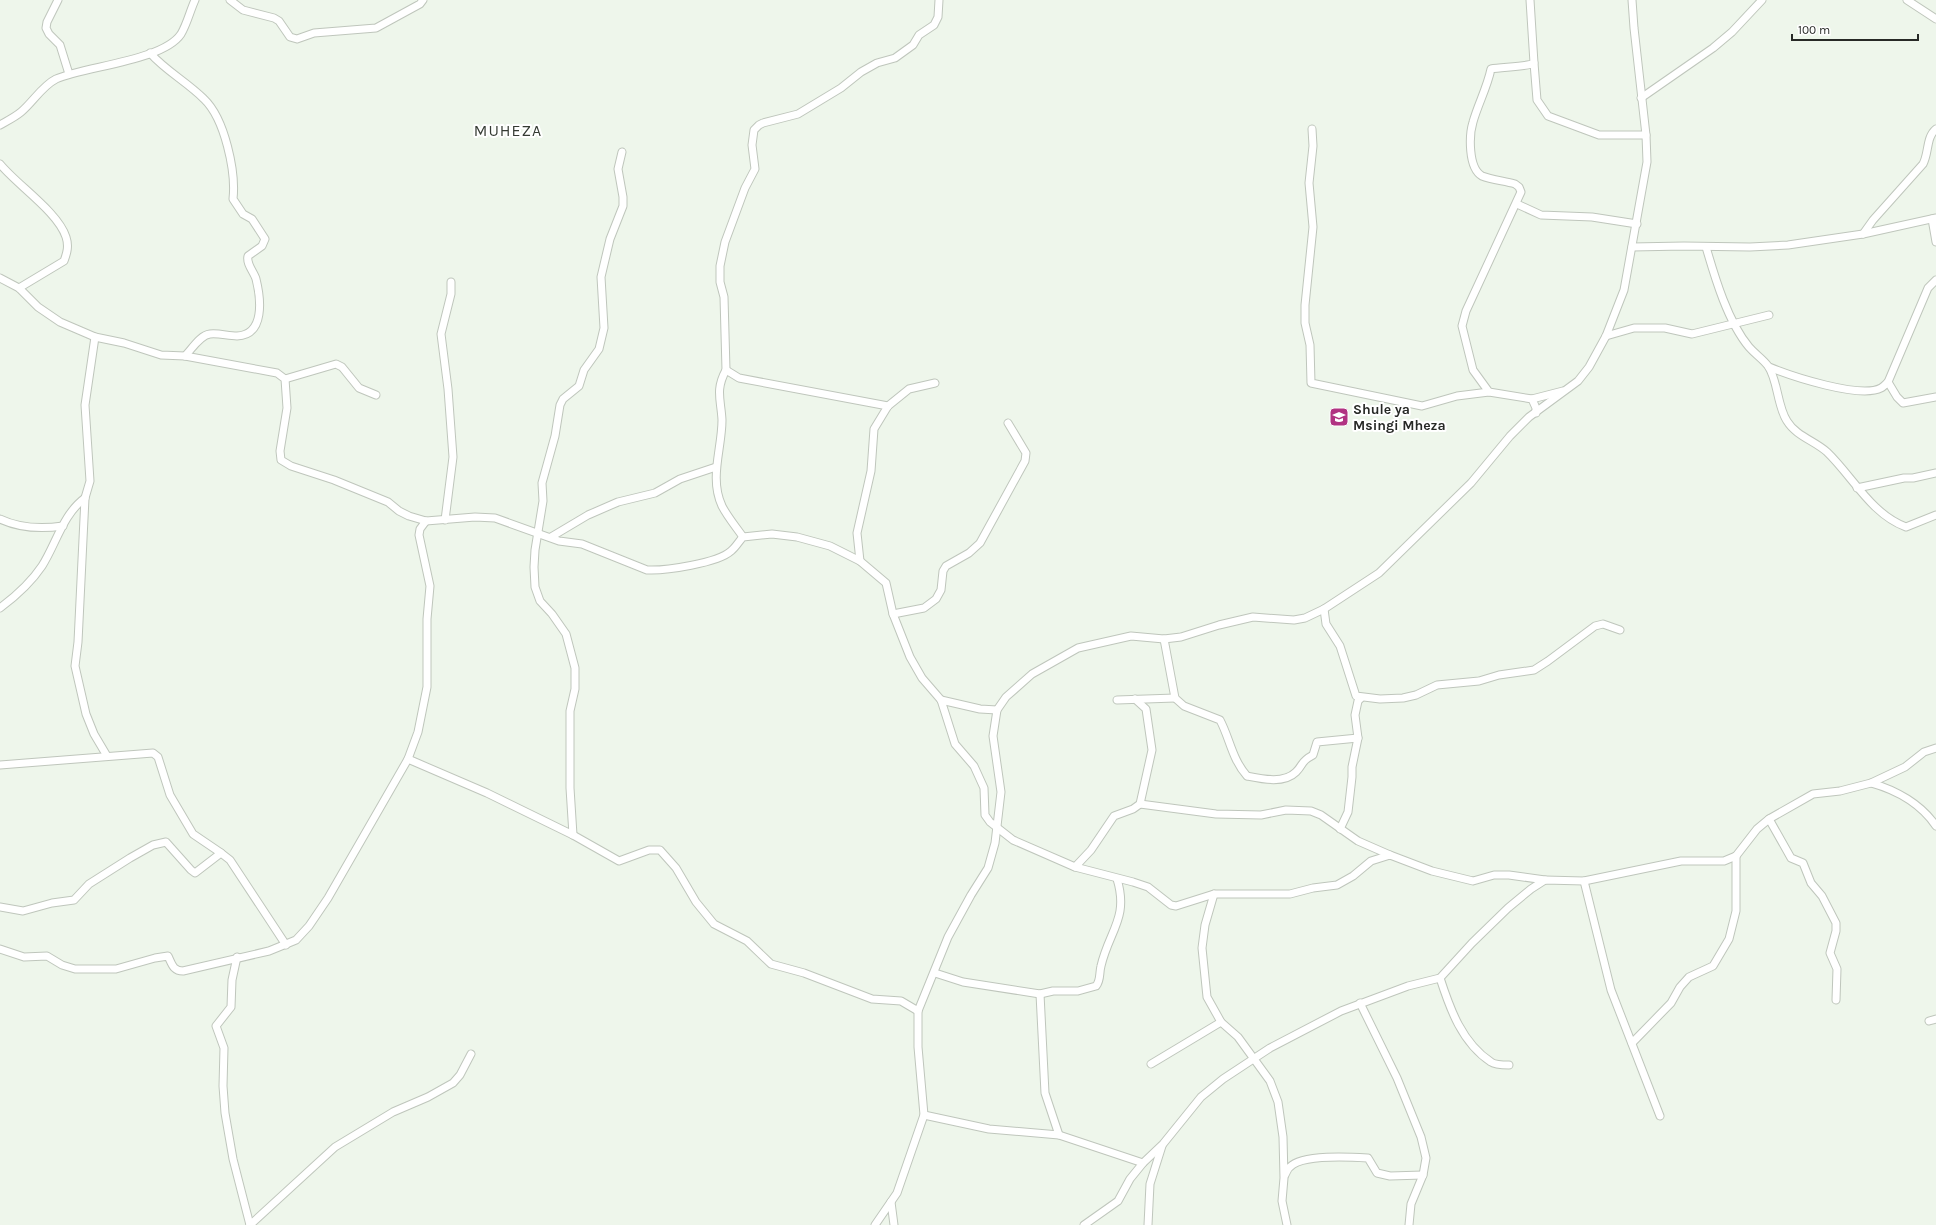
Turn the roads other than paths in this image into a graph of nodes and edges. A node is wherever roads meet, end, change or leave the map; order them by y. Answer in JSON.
{"nodes":[{"id":1,"x":58,"y":0,"type":"edge"},
{"id":2,"x":195,"y":0,"type":"edge"},
{"id":3,"x":230,"y":0,"type":"edge"},
{"id":4,"x":423,"y":0,"type":"edge"},
{"id":5,"x":939,"y":0,"type":"edge"},
{"id":6,"x":1530,"y":0,"type":"edge"},
{"id":7,"x":1632,"y":0,"type":"edge"},
{"id":8,"x":1762,"y":0,"type":"edge"},
{"id":9,"x":1907,"y":0,"type":"edge"},
{"id":10,"x":1936,"y":19,"type":"edge"},
{"id":11,"x":150,"y":53,"type":"junction"},
{"id":12,"x":1534,"y":63,"type":"junction"},
{"id":13,"x":70,"y":74,"type":"junction"},
{"id":14,"x":1641,"y":98,"type":"junction"},
{"id":15,"x":0,"y":125,"type":"edge"},
{"id":16,"x":1312,"y":129,"type":"dead end"},
{"id":17,"x":1936,"y":129,"type":"edge"},
{"id":18,"x":1646,"y":135,"type":"junction"},
{"id":19,"x":622,"y":152,"type":"dead end"},
{"id":20,"x":0,"y":164,"type":"edge"},
{"id":21,"x":1517,"y":204,"type":"junction"},
{"id":22,"x":1934,"y":218,"type":"edge"},
{"id":23,"x":1636,"y":224,"type":"junction"},
{"id":24,"x":1863,"y":234,"type":"junction"},
{"id":25,"x":1936,"y":242,"type":"edge"},
{"id":26,"x":1706,"y":247,"type":"junction"},
{"id":27,"x":1632,"y":248,"type":"junction"},
{"id":28,"x":0,"y":278,"type":"edge"},
{"id":29,"x":1936,"y":280,"type":"edge"},
{"id":30,"x":451,"y":282,"type":"dead end"},
{"id":31,"x":19,"y":288,"type":"junction"},
{"id":32,"x":1769,"y":315,"type":"dead end"},
{"id":33,"x":1734,"y":322,"type":"junction"},
{"id":34,"x":1606,"y":336,"type":"junction"},
{"id":35,"x":95,"y":337,"type":"junction"},
{"id":36,"x":186,"y":356,"type":"junction"},
{"id":37,"x":1769,"y":367,"type":"junction"},
{"id":38,"x":726,"y":370,"type":"junction"},
{"id":39,"x":284,"y":379,"type":"junction"},
{"id":40,"x":1888,"y":382,"type":"junction"},
{"id":41,"x":935,"y":383,"type":"dead end"},
{"id":42,"x":1567,"y":390,"type":"junction"},
{"id":43,"x":1489,"y":392,"type":"junction"},
{"id":44,"x":376,"y":395,"type":"dead end"},
{"id":45,"x":1936,"y":397,"type":"edge"},
{"id":46,"x":1532,"y":399,"type":"junction"},
{"id":47,"x":888,"y":406,"type":"junction"},
{"id":48,"x":1536,"y":413,"type":"junction"},
{"id":49,"x":1008,"y":422,"type":"dead end"},
{"id":50,"x":716,"y":467,"type":"junction"},
{"id":51,"x":1936,"y":473,"type":"edge"},
{"id":52,"x":1858,"y":488,"type":"junction"},
{"id":53,"x":85,"y":498,"type":"junction"},
{"id":54,"x":1936,"y":516,"type":"edge"},
{"id":55,"x":0,"y":519,"type":"edge"},
{"id":56,"x":445,"y":520,"type":"junction"},
{"id":57,"x":426,"y":521,"type":"junction"},
{"id":58,"x":62,"y":526,"type":"junction"},
{"id":59,"x":537,"y":532,"type":"junction"},
{"id":60,"x":743,"y":536,"type":"junction"},
{"id":61,"x":551,"y":538,"type":"junction"},
{"id":62,"x":860,"y":561,"type":"junction"},
{"id":63,"x":0,"y":608,"type":"edge"},
{"id":64,"x":1324,"y":609,"type":"junction"},
{"id":65,"x":893,"y":614,"type":"junction"},
{"id":66,"x":1620,"y":630,"type":"dead end"},
{"id":67,"x":1164,"y":639,"type":"junction"},
{"id":68,"x":1175,"y":698,"type":"junction"},
{"id":69,"x":1361,"y":698,"type":"junction"},
{"id":70,"x":1135,"y":699,"type":"junction"},
{"id":71,"x":941,"y":700,"type":"junction"},
{"id":72,"x":1117,"y":700,"type":"dead end"},
{"id":73,"x":997,"y":710,"type":"junction"},
{"id":74,"x":1358,"y":738,"type":"junction"},
{"id":75,"x":1936,"y":748,"type":"edge"},
{"id":76,"x":107,"y":756,"type":"junction"},
{"id":77,"x":408,"y":759,"type":"junction"},
{"id":78,"x":0,"y":765,"type":"edge"},
{"id":79,"x":1871,"y":783,"type":"junction"},
{"id":80,"x":1140,"y":804,"type":"junction"},
{"id":81,"x":1769,"y":819,"type":"junction"},
{"id":82,"x":1936,"y":826,"type":"edge"},
{"id":83,"x":996,"y":827,"type":"junction"},
{"id":84,"x":1340,"y":828,"type":"junction"},
{"id":85,"x":573,"y":835,"type":"junction"},
{"id":86,"x":1376,"y":848,"type":"junction"},
{"id":87,"x":221,"y":853,"type":"junction"},
{"id":88,"x":1390,"y":855,"type":"junction"},
{"id":89,"x":1736,"y":856,"type":"junction"},
{"id":90,"x":1371,"y":861,"type":"junction"},
{"id":91,"x":1075,"y":867,"type":"junction"},
{"id":92,"x":1117,"y":879,"type":"junction"},
{"id":93,"x":1545,"y":880,"type":"junction"},
{"id":94,"x":1584,"y":881,"type":"junction"},
{"id":95,"x":1214,"y":894,"type":"junction"},
{"id":96,"x":0,"y":907,"type":"edge"},
{"id":97,"x":286,"y":945,"type":"junction"},
{"id":98,"x":0,"y":949,"type":"edge"},
{"id":99,"x":237,"y":957,"type":"junction"},
{"id":100,"x":935,"y":973,"type":"junction"},
{"id":101,"x":1440,"y":978,"type":"junction"},
{"id":102,"x":1040,"y":994,"type":"junction"},
{"id":103,"x":1836,"y":1000,"type":"dead end"},
{"id":104,"x":1360,"y":1003,"type":"junction"},
{"id":105,"x":918,"y":1011,"type":"junction"},
{"id":106,"x":1221,"y":1022,"type":"junction"},
{"id":107,"x":1632,"y":1043,"type":"junction"},
{"id":108,"x":471,"y":1054,"type":"dead end"},
{"id":109,"x":1254,"y":1059,"type":"junction"},
{"id":110,"x":1151,"y":1064,"type":"dead end"},
{"id":111,"x":1509,"y":1065,"type":"dead end"},
{"id":112,"x":924,"y":1115,"type":"junction"},
{"id":113,"x":1660,"y":1116,"type":"dead end"},
{"id":114,"x":1060,"y":1135,"type":"junction"},
{"id":115,"x":1163,"y":1144,"type":"junction"},
{"id":116,"x":1144,"y":1163,"type":"junction"},
{"id":117,"x":1423,"y":1176,"type":"junction"},
{"id":118,"x":1284,"y":1178,"type":"junction"},
{"id":119,"x":891,"y":1202,"type":"junction"},
{"id":120,"x":250,"y":1225,"type":"edge"},
{"id":121,"x":875,"y":1225,"type":"edge"},
{"id":122,"x":894,"y":1225,"type":"edge"},
{"id":123,"x":1084,"y":1225,"type":"edge"},
{"id":124,"x":1148,"y":1225,"type":"edge"},
{"id":125,"x":1287,"y":1225,"type":"edge"},
{"id":126,"x":1410,"y":1225,"type":"edge"}],
"edges":[{"from":1,"to":13,"type":"street"},
{"from":2,"to":11,"type":"street"},
{"from":3,"to":4,"type":"street"},
{"from":5,"to":38,"type":"street"},
{"from":6,"to":12,"type":"street"},
{"from":7,"to":14,"type":"street"},
{"from":8,"to":14,"type":"street"},
{"from":9,"to":10,"type":"street"},
{"from":11,"to":13,"type":"street"},
{"from":11,"to":36,"type":"street"},
{"from":12,"to":18,"type":"street"},
{"from":12,"to":21,"type":"street"},
{"from":13,"to":15,"type":"street"},
{"from":14,"to":18,"type":"street"},
{"from":16,"to":43,"type":"street"},
{"from":17,"to":24,"type":"street"},
{"from":18,"to":23,"type":"street"},
{"from":19,"to":59,"type":"street"},
{"from":20,"to":31,"type":"street"},
{"from":21,"to":23,"type":"street"},
{"from":21,"to":43,"type":"street"},
{"from":22,"to":24,"type":"street"},
{"from":22,"to":25,"type":"street"},
{"from":23,"to":27,"type":"street"},
{"from":24,"to":26,"type":"street"},
{"from":26,"to":27,"type":"street"},
{"from":26,"to":33,"type":"street"},
{"from":27,"to":34,"type":"street"},
{"from":28,"to":31,"type":"street"},
{"from":29,"to":40,"type":"street"},
{"from":30,"to":56,"type":"street"},
{"from":31,"to":35,"type":"street"},
{"from":32,"to":33,"type":"street"},
{"from":33,"to":34,"type":"street"},
{"from":33,"to":37,"type":"street"},
{"from":34,"to":42,"type":"street"},
{"from":35,"to":36,"type":"street"},
{"from":35,"to":53,"type":"street"},
{"from":36,"to":39,"type":"street"},
{"from":37,"to":40,"type":"street"},
{"from":37,"to":52,"type":"street"},
{"from":38,"to":47,"type":"street"},
{"from":38,"to":50,"type":"street"},
{"from":39,"to":44,"type":"street"},
{"from":39,"to":57,"type":"street"},
{"from":40,"to":45,"type":"street"},
{"from":41,"to":47,"type":"street"},
{"from":42,"to":46,"type":"street"},
{"from":42,"to":48,"type":"street"},
{"from":43,"to":46,"type":"street"},
{"from":46,"to":48,"type":"street"},
{"from":47,"to":62,"type":"street"},
{"from":48,"to":64,"type":"street"},
{"from":49,"to":65,"type":"street"},
{"from":50,"to":60,"type":"street"},
{"from":50,"to":61,"type":"street"},
{"from":51,"to":52,"type":"street"},
{"from":52,"to":54,"type":"street"},
{"from":53,"to":58,"type":"street"},
{"from":53,"to":76,"type":"street"},
{"from":55,"to":58,"type":"street"},
{"from":56,"to":57,"type":"street"},
{"from":56,"to":59,"type":"street"},
{"from":57,"to":77,"type":"street"},
{"from":58,"to":63,"type":"street"},
{"from":59,"to":61,"type":"street"},
{"from":59,"to":85,"type":"street"},
{"from":60,"to":61,"type":"street"},
{"from":60,"to":62,"type":"street"},
{"from":62,"to":65,"type":"street"},
{"from":64,"to":67,"type":"street"},
{"from":64,"to":69,"type":"street"},
{"from":65,"to":71,"type":"street"},
{"from":66,"to":69,"type":"street"},
{"from":67,"to":68,"type":"street"},
{"from":67,"to":73,"type":"street"},
{"from":68,"to":70,"type":"street"},
{"from":68,"to":74,"type":"street"},
{"from":69,"to":74,"type":"street"},
{"from":70,"to":72,"type":"street"},
{"from":70,"to":80,"type":"street"},
{"from":71,"to":73,"type":"street"},
{"from":71,"to":83,"type":"street"},
{"from":73,"to":83,"type":"street"},
{"from":74,"to":84,"type":"street"},
{"from":75,"to":79,"type":"street"},
{"from":76,"to":78,"type":"street"},
{"from":76,"to":87,"type":"street"},
{"from":77,"to":85,"type":"street"},
{"from":77,"to":97,"type":"street"},
{"from":79,"to":81,"type":"street"},
{"from":79,"to":82,"type":"street"},
{"from":80,"to":84,"type":"street"},
{"from":80,"to":91,"type":"street"},
{"from":81,"to":89,"type":"street"},
{"from":81,"to":103,"type":"street"},
{"from":83,"to":91,"type":"street"},
{"from":83,"to":100,"type":"street"},
{"from":84,"to":86,"type":"street"},
{"from":85,"to":105,"type":"street"},
{"from":86,"to":88,"type":"street"},
{"from":86,"to":90,"type":"street"},
{"from":87,"to":96,"type":"street"},
{"from":87,"to":97,"type":"street"},
{"from":88,"to":90,"type":"street"},
{"from":88,"to":93,"type":"street"},
{"from":89,"to":94,"type":"street"},
{"from":89,"to":107,"type":"street"},
{"from":90,"to":95,"type":"street"},
{"from":91,"to":92,"type":"street"},
{"from":92,"to":95,"type":"street"},
{"from":92,"to":102,"type":"street"},
{"from":93,"to":94,"type":"street"},
{"from":93,"to":101,"type":"street"},
{"from":94,"to":107,"type":"street"},
{"from":95,"to":106,"type":"street"},
{"from":97,"to":99,"type":"street"},
{"from":98,"to":99,"type":"street"},
{"from":99,"to":120,"type":"street"},
{"from":100,"to":102,"type":"street"},
{"from":100,"to":105,"type":"street"},
{"from":101,"to":104,"type":"street"},
{"from":101,"to":111,"type":"street"},
{"from":102,"to":114,"type":"street"},
{"from":104,"to":109,"type":"street"},
{"from":104,"to":117,"type":"street"},
{"from":105,"to":112,"type":"street"},
{"from":106,"to":109,"type":"street"},
{"from":106,"to":110,"type":"street"},
{"from":107,"to":113,"type":"street"},
{"from":108,"to":120,"type":"street"},
{"from":109,"to":115,"type":"street"},
{"from":109,"to":118,"type":"street"},
{"from":112,"to":114,"type":"street"},
{"from":112,"to":119,"type":"street"},
{"from":114,"to":116,"type":"street"},
{"from":115,"to":116,"type":"street"},
{"from":115,"to":124,"type":"street"},
{"from":116,"to":123,"type":"street"},
{"from":117,"to":118,"type":"street"},
{"from":117,"to":126,"type":"street"},
{"from":118,"to":125,"type":"street"},
{"from":119,"to":121,"type":"street"},
{"from":119,"to":122,"type":"street"}]}
